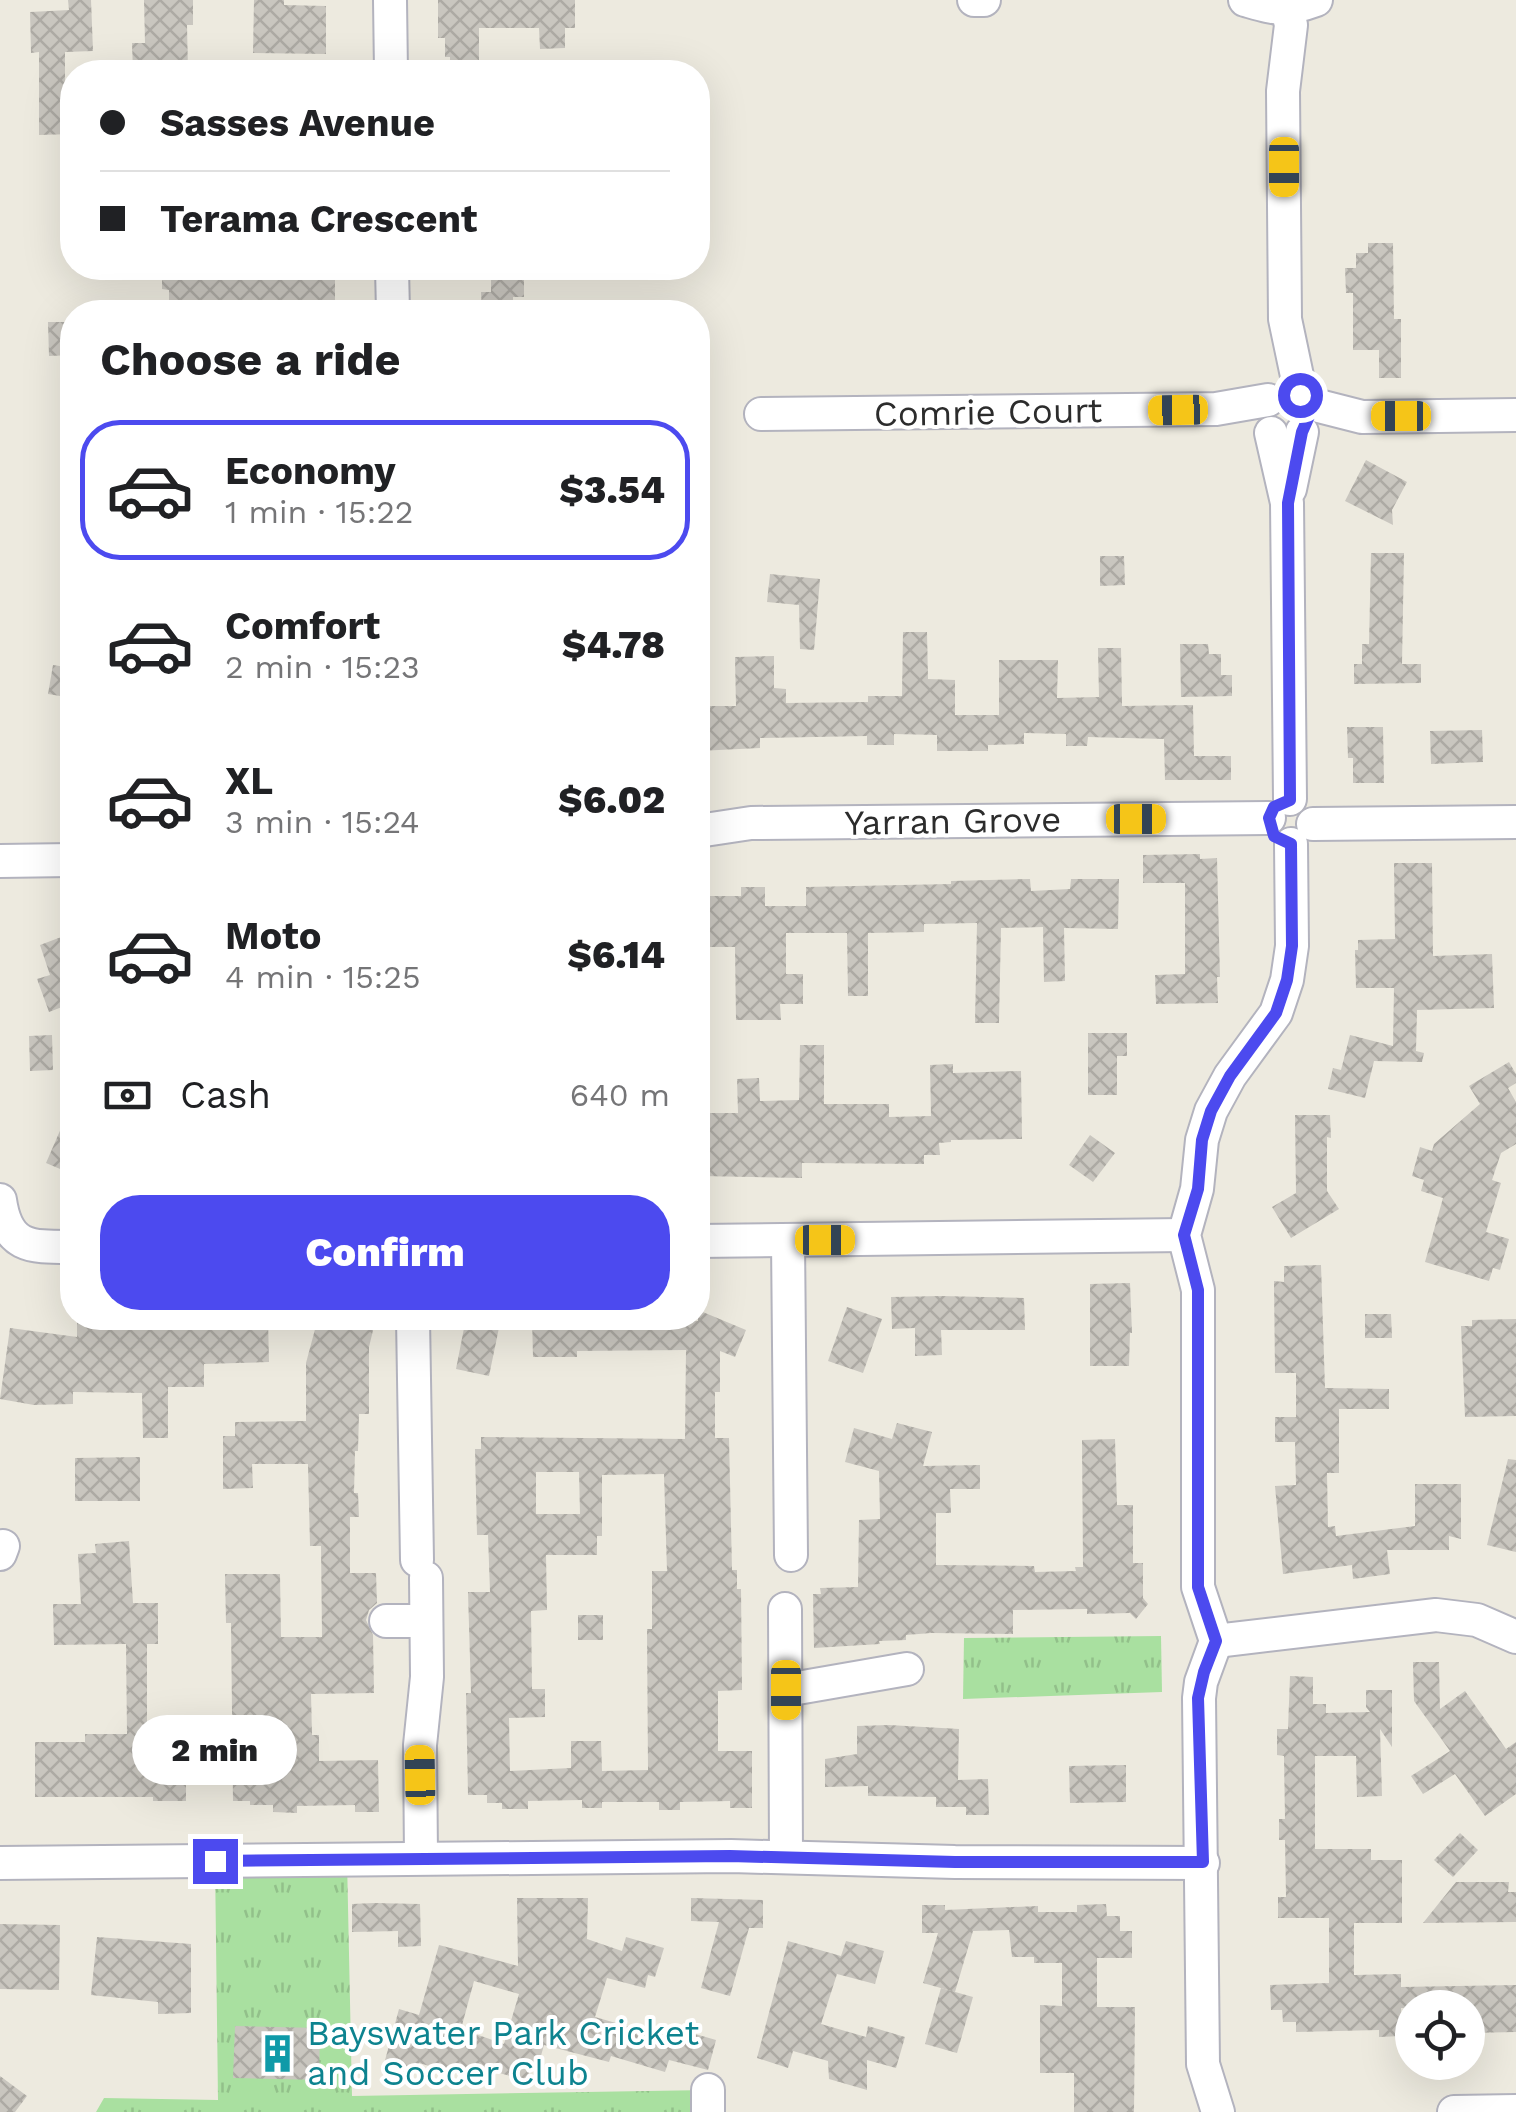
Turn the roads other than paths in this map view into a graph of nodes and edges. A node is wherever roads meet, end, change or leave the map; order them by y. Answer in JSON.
{"nodes":[{"id":1,"x":390,"y":0,"type":"edge"},
{"id":2,"x":974,"y":0,"type":"edge"},
{"id":3,"x":984,"y":0,"type":"edge"},
{"id":4,"x":1281,"y":3,"type":"edge"},
{"id":5,"x":391,"y":60,"type":"edge"},
{"id":6,"x":761,"y":414,"type":"dead end"},
{"id":7,"x":1286,"y":414,"type":"junction"},
{"id":8,"x":1516,"y":415,"type":"edge"},
{"id":9,"x":1279,"y":809,"type":"junction"},
{"id":10,"x":1516,"y":822,"type":"edge"},
{"id":11,"x":710,"y":829,"type":"edge"},
{"id":12,"x":1302,"y":834,"type":"junction"},
{"id":13,"x":60,"y":860,"type":"edge"},
{"id":14,"x":0,"y":861,"type":"edge"},
{"id":15,"x":0,"y":1200,"type":"edge"},
{"id":16,"x":1184,"y":1235,"type":"junction"},
{"id":17,"x":5,"y":1238,"type":"edge"},
{"id":18,"x":788,"y":1240,"type":"junction"},
{"id":19,"x":710,"y":1241,"type":"edge"},
{"id":20,"x":60,"y":1246,"type":"edge"},
{"id":21,"x":414,"y":1330,"type":"edge"},
{"id":22,"x":790,"y":1555,"type":"dead end"},
{"id":23,"x":785,"y":1610,"type":"dead end"},
{"id":24,"x":386,"y":1621,"type":"dead end"},
{"id":25,"x":426,"y":1621,"type":"junction"},
{"id":26,"x":1516,"y":1638,"type":"edge"},
{"id":27,"x":1216,"y":1641,"type":"junction"},
{"id":28,"x":907,"y":1668,"type":"dead end"},
{"id":29,"x":786,"y":1690,"type":"junction"},
{"id":30,"x":421,"y":1857,"type":"junction"},
{"id":31,"x":786,"y":1857,"type":"junction"},
{"id":32,"x":0,"y":1862,"type":"edge"},
{"id":33,"x":1203,"y":1862,"type":"junction"},
{"id":34,"x":1516,"y":2111,"type":"edge"},
{"id":35,"x":1218,"y":2112,"type":"edge"},
{"id":36,"x":1454,"y":2112,"type":"edge"}],
"edges":[{"from":1,"to":5,"type":"street"},
{"from":2,"to":3,"type":"street"},
{"from":4,"to":7,"type":"street"},
{"from":6,"to":7,"type":"street","name":"Comrie Court"},
{"from":7,"to":8,"type":"street"},
{"from":7,"to":9,"type":"street"},
{"from":9,"to":11,"type":"street","name":"Yarran Grove"},
{"from":9,"to":12,"type":"street"},
{"from":10,"to":12,"type":"street"},
{"from":12,"to":16,"type":"street"},
{"from":13,"to":14,"type":"street"},
{"from":15,"to":17,"type":"street"},
{"from":16,"to":18,"type":"street"},
{"from":16,"to":27,"type":"street"},
{"from":17,"to":20,"type":"street"},
{"from":18,"to":19,"type":"street"},
{"from":18,"to":22,"type":"street"},
{"from":21,"to":25,"type":"street"},
{"from":23,"to":29,"type":"street"},
{"from":24,"to":25,"type":"street"},
{"from":25,"to":30,"type":"street"},
{"from":26,"to":27,"type":"street"},
{"from":27,"to":33,"type":"street"},
{"from":28,"to":29,"type":"street"},
{"from":29,"to":31,"type":"street"},
{"from":30,"to":31,"type":"street"},
{"from":30,"to":32,"type":"street"},
{"from":31,"to":33,"type":"street"},
{"from":33,"to":35,"type":"street"},
{"from":34,"to":36,"type":"street"}]}
